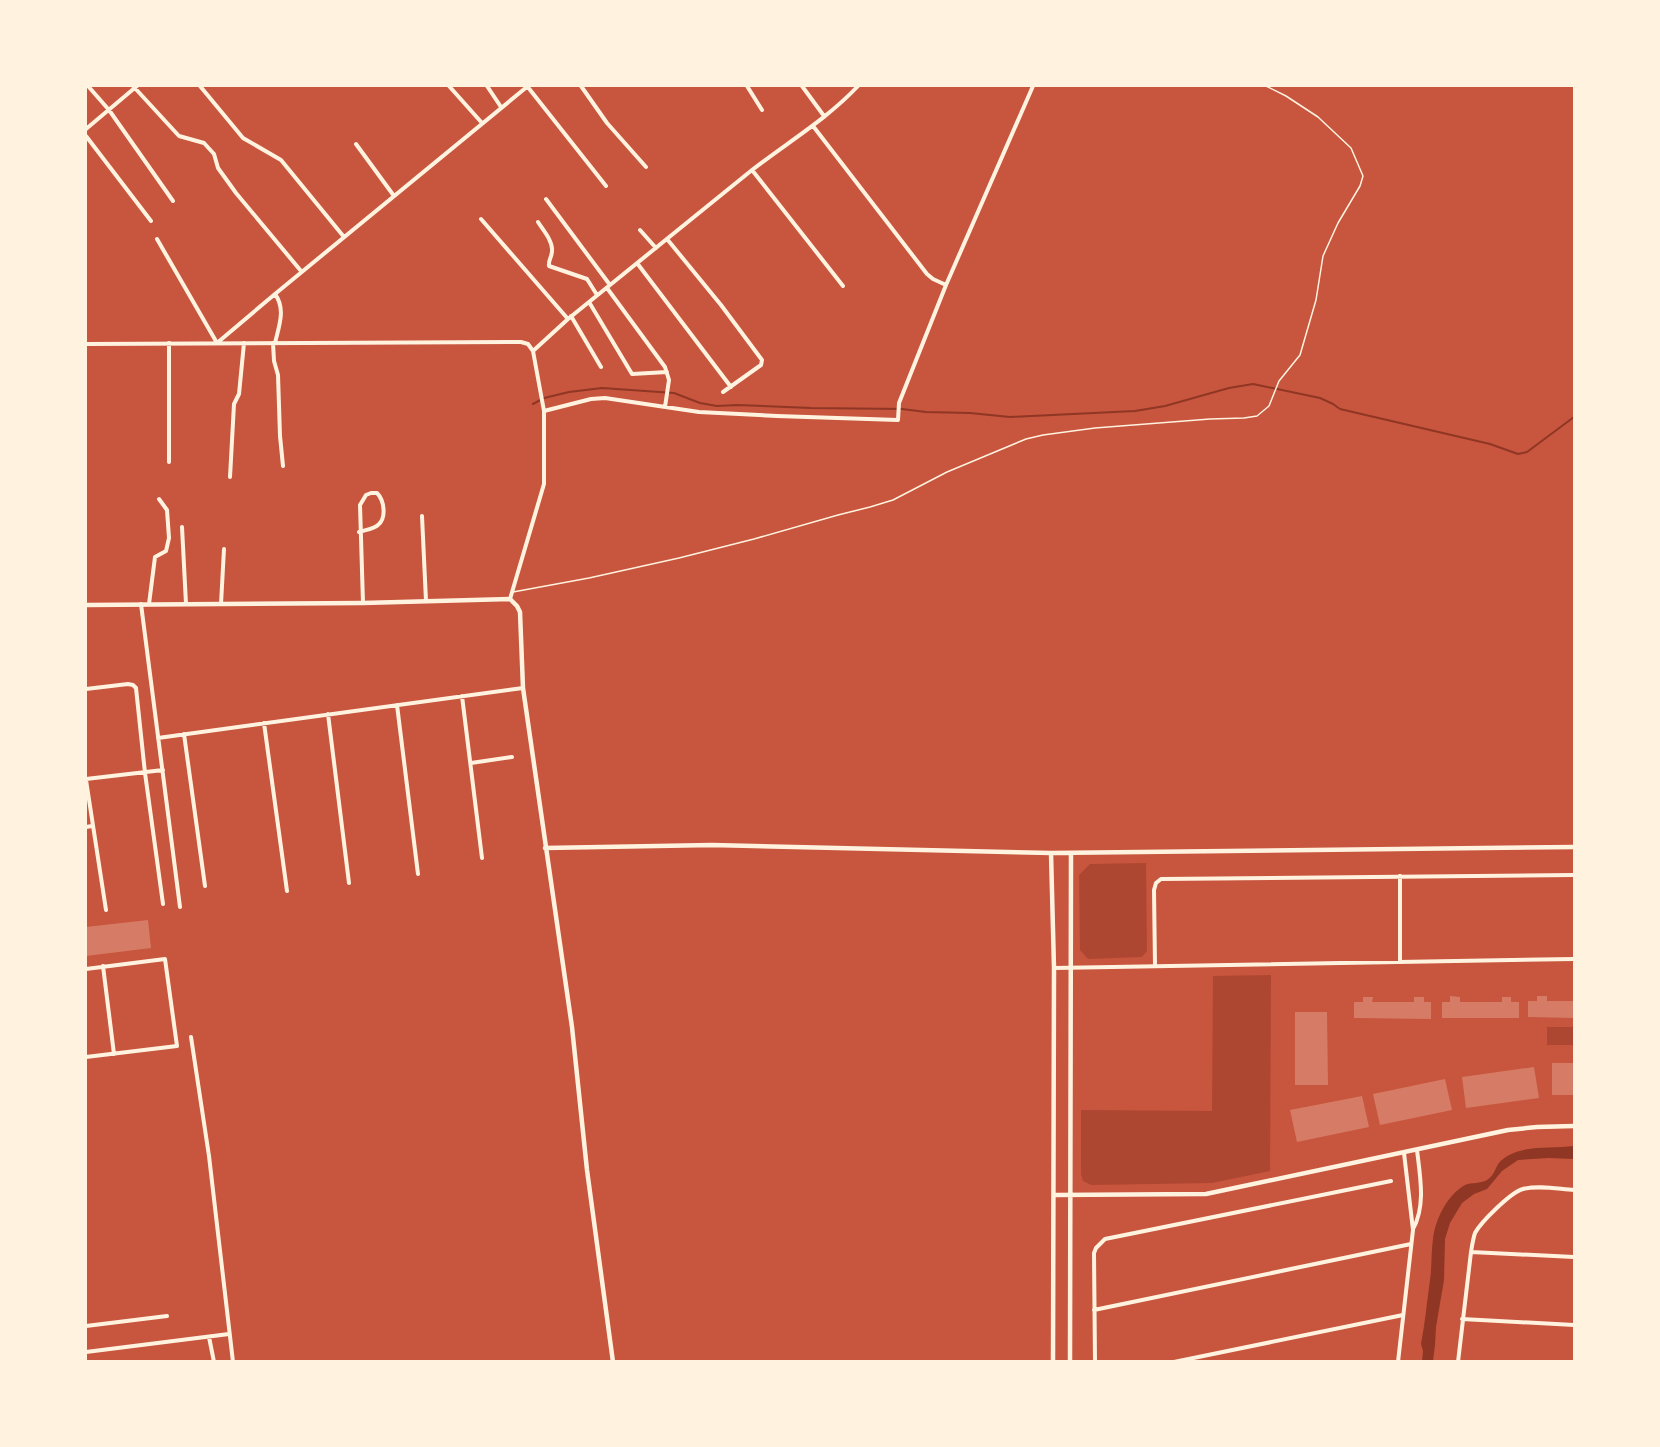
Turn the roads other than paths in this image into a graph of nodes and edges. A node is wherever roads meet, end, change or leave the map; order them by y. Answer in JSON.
{"nodes":[{"id":1,"x":88,"y":86,"type":"edge"},
{"id":2,"x":135,"y":86,"type":"edge"},
{"id":3,"x":200,"y":86,"type":"edge"},
{"id":4,"x":449,"y":86,"type":"edge"},
{"id":5,"x":487,"y":86,"type":"edge"},
{"id":6,"x":528,"y":86,"type":"edge"},
{"id":7,"x":582,"y":86,"type":"edge"},
{"id":8,"x":747,"y":86,"type":"edge"},
{"id":9,"x":802,"y":86,"type":"edge"},
{"id":10,"x":858,"y":86,"type":"edge"},
{"id":11,"x":1033,"y":86,"type":"edge"},
{"id":12,"x":1266,"y":86,"type":"edge"},
{"id":13,"x":501,"y":108,"type":"junction"},
{"id":14,"x":109,"y":110,"type":"junction"},
{"id":15,"x":762,"y":110,"type":"dead end"},
{"id":16,"x":824,"y":116,"type":"junction"},
{"id":17,"x":482,"y":123,"type":"junction"},
{"id":18,"x":813,"y":126,"type":"junction"},
{"id":19,"x":86,"y":129,"type":"edge"},
{"id":20,"x":86,"y":136,"type":"edge"},
{"id":21,"x":356,"y":144,"type":"dead end"},
{"id":22,"x":646,"y":167,"type":"dead end"},
{"id":23,"x":752,"y":170,"type":"junction"},
{"id":24,"x":606,"y":186,"type":"dead end"},
{"id":25,"x":394,"y":196,"type":"junction"},
{"id":26,"x":546,"y":199,"type":"dead end"},
{"id":27,"x":173,"y":201,"type":"dead end"},
{"id":28,"x":481,"y":219,"type":"dead end"},
{"id":29,"x":152,"y":221,"type":"dead end"},
{"id":30,"x":538,"y":222,"type":"dead end"},
{"id":31,"x":640,"y":230,"type":"dead end"},
{"id":32,"x":344,"y":237,"type":"junction"},
{"id":33,"x":157,"y":238,"type":"dead end"},
{"id":34,"x":667,"y":239,"type":"junction"},
{"id":35,"x":656,"y":248,"type":"junction"},
{"id":36,"x":637,"y":263,"type":"junction"},
{"id":37,"x":302,"y":272,"type":"junction"},
{"id":38,"x":946,"y":285,"type":"junction"},
{"id":39,"x":609,"y":286,"type":"junction"},
{"id":40,"x":843,"y":286,"type":"dead end"},
{"id":41,"x":275,"y":294,"type":"junction"},
{"id":42,"x":597,"y":295,"type":"junction"},
{"id":43,"x":589,"y":302,"type":"junction"},
{"id":44,"x":570,"y":318,"type":"junction"},
{"id":45,"x":169,"y":343,"type":"junction"},
{"id":46,"x":217,"y":343,"type":"junction"},
{"id":47,"x":244,"y":343,"type":"junction"},
{"id":48,"x":274,"y":343,"type":"junction"},
{"id":49,"x":86,"y":344,"type":"edge"},
{"id":50,"x":533,"y":351,"type":"junction"},
{"id":51,"x":601,"y":367,"type":"dead end"},
{"id":52,"x":667,"y":372,"type":"junction"},
{"id":53,"x":731,"y":387,"type":"junction"},
{"id":54,"x":723,"y":392,"type":"dead end"},
{"id":55,"x":665,"y":407,"type":"junction"},
{"id":56,"x":544,"y":411,"type":"junction"},
{"id":57,"x":169,"y":462,"type":"dead end"},
{"id":58,"x":283,"y":466,"type":"dead end"},
{"id":59,"x":230,"y":477,"type":"dead end"},
{"id":60,"x":159,"y":499,"type":"dead end"},
{"id":61,"x":422,"y":516,"type":"dead end"},
{"id":62,"x":182,"y":527,"type":"dead end"},
{"id":63,"x":359,"y":532,"type":"junction"},
{"id":64,"x":224,"y":549,"type":"dead end"},
{"id":65,"x":512,"y":592,"type":"junction"},
{"id":66,"x":510,"y":599,"type":"junction"},
{"id":67,"x":426,"y":601,"type":"junction"},
{"id":68,"x":363,"y":603,"type":"junction"},
{"id":69,"x":86,"y":604,"type":"edge"},
{"id":70,"x":141,"y":604,"type":"junction"},
{"id":71,"x":149,"y":604,"type":"junction"},
{"id":72,"x":186,"y":604,"type":"junction"},
{"id":73,"x":221,"y":604,"type":"junction"},
{"id":74,"x":523,"y":688,"type":"junction"},
{"id":75,"x":86,"y":689,"type":"edge"},
{"id":76,"x":462,"y":696,"type":"junction"},
{"id":77,"x":397,"y":705,"type":"junction"},
{"id":78,"x":328,"y":714,"type":"junction"},
{"id":79,"x":264,"y":723,"type":"junction"},
{"id":80,"x":184,"y":734,"type":"junction"},
{"id":81,"x":158,"y":738,"type":"junction"},
{"id":82,"x":512,"y":757,"type":"dead end"},
{"id":83,"x":471,"y":763,"type":"junction"},
{"id":84,"x":163,"y":770,"type":"junction"},
{"id":85,"x":145,"y":773,"type":"junction"},
{"id":86,"x":86,"y":780,"type":"edge"},
{"id":87,"x":92,"y":826,"type":"junction"},
{"id":88,"x":86,"y":827,"type":"edge"},
{"id":89,"x":1575,"y":847,"type":"edge"},
{"id":90,"x":545,"y":848,"type":"junction"},
{"id":91,"x":1051,"y":853,"type":"junction"},
{"id":92,"x":1071,"y":853,"type":"junction"},
{"id":93,"x":482,"y":858,"type":"dead end"},
{"id":94,"x":418,"y":874,"type":"dead end"},
{"id":95,"x":1575,"y":875,"type":"edge"},
{"id":96,"x":1400,"y":876,"type":"junction"},
{"id":97,"x":349,"y":883,"type":"dead end"},
{"id":98,"x":205,"y":886,"type":"dead end"},
{"id":99,"x":287,"y":891,"type":"dead end"},
{"id":100,"x":163,"y":904,"type":"dead end"},
{"id":101,"x":180,"y":907,"type":"dead end"},
{"id":102,"x":106,"y":910,"type":"dead end"},
{"id":103,"x":1575,"y":959,"type":"edge"},
{"id":104,"x":1400,"y":962,"type":"junction"},
{"id":105,"x":103,"y":966,"type":"junction"},
{"id":106,"x":1155,"y":966,"type":"junction"},
{"id":107,"x":1054,"y":968,"type":"junction"},
{"id":108,"x":1072,"y":968,"type":"junction"},
{"id":109,"x":86,"y":969,"type":"edge"},
{"id":110,"x":191,"y":1037,"type":"dead end"},
{"id":111,"x":114,"y":1054,"type":"junction"},
{"id":112,"x":86,"y":1057,"type":"edge"},
{"id":113,"x":1575,"y":1126,"type":"edge"},
{"id":114,"x":1417,"y":1150,"type":"junction"},
{"id":115,"x":1404,"y":1153,"type":"junction"},
{"id":116,"x":1391,"y":1181,"type":"dead end"},
{"id":117,"x":1575,"y":1190,"type":"edge"},
{"id":118,"x":1054,"y":1195,"type":"junction"},
{"id":119,"x":1071,"y":1195,"type":"junction"},
{"id":120,"x":1413,"y":1230,"type":"junction"},
{"id":121,"x":1411,"y":1244,"type":"junction"},
{"id":122,"x":1471,"y":1252,"type":"junction"},
{"id":123,"x":1575,"y":1257,"type":"edge"},
{"id":124,"x":1094,"y":1310,"type":"junction"},
{"id":125,"x":1403,"y":1315,"type":"junction"},
{"id":126,"x":167,"y":1316,"type":"dead end"},
{"id":127,"x":1462,"y":1319,"type":"junction"},
{"id":128,"x":1575,"y":1325,"type":"edge"},
{"id":129,"x":86,"y":1326,"type":"edge"},
{"id":130,"x":229,"y":1334,"type":"junction"},
{"id":131,"x":209,"y":1337,"type":"junction"},
{"id":132,"x":86,"y":1352,"type":"edge"},
{"id":133,"x":214,"y":1362,"type":"edge"},
{"id":134,"x":233,"y":1362,"type":"edge"},
{"id":135,"x":613,"y":1362,"type":"edge"},
{"id":136,"x":1053,"y":1362,"type":"edge"},
{"id":137,"x":1070,"y":1362,"type":"edge"},
{"id":138,"x":1095,"y":1362,"type":"edge"},
{"id":139,"x":1174,"y":1362,"type":"edge"},
{"id":140,"x":1398,"y":1362,"type":"edge"},
{"id":141,"x":1458,"y":1362,"type":"edge"}],
"edges":[{"from":1,"to":14,"type":"street"},
{"from":2,"to":14,"type":"street"},
{"from":2,"to":37,"type":"street"},
{"from":3,"to":32,"type":"street"},
{"from":4,"to":17,"type":"street"},
{"from":5,"to":13,"type":"street"},
{"from":6,"to":13,"type":"street"},
{"from":6,"to":24,"type":"street"},
{"from":7,"to":22,"type":"street"},
{"from":8,"to":15,"type":"street"},
{"from":9,"to":16,"type":"street"},
{"from":10,"to":16,"type":"street"},
{"from":11,"to":38,"type":"street"},
{"from":12,"to":65,"type":"lane"},
{"from":13,"to":17,"type":"street"},
{"from":14,"to":19,"type":"street"},
{"from":14,"to":27,"type":"street"},
{"from":16,"to":18,"type":"street"},
{"from":17,"to":25,"type":"street"},
{"from":18,"to":23,"type":"street"},
{"from":18,"to":38,"type":"street"},
{"from":20,"to":29,"type":"street"},
{"from":21,"to":25,"type":"street"},
{"from":23,"to":34,"type":"street"},
{"from":23,"to":40,"type":"street"},
{"from":25,"to":32,"type":"street"},
{"from":26,"to":39,"type":"street"},
{"from":28,"to":44,"type":"street"},
{"from":30,"to":42,"type":"street"},
{"from":31,"to":35,"type":"street"},
{"from":32,"to":37,"type":"street"},
{"from":33,"to":46,"type":"street"},
{"from":34,"to":35,"type":"street"},
{"from":34,"to":53,"type":"street"},
{"from":35,"to":36,"type":"street"},
{"from":36,"to":39,"type":"street"},
{"from":36,"to":53,"type":"street"},
{"from":37,"to":41,"type":"street"},
{"from":38,"to":55,"type":"street"},
{"from":39,"to":42,"type":"street"},
{"from":39,"to":52,"type":"street"},
{"from":41,"to":46,"type":"street"},
{"from":41,"to":48,"type":"street"},
{"from":42,"to":43,"type":"street"},
{"from":43,"to":44,"type":"street"},
{"from":43,"to":52,"type":"street"},
{"from":44,"to":50,"type":"street"},
{"from":44,"to":51,"type":"street"},
{"from":45,"to":46,"type":"street"},
{"from":45,"to":49,"type":"street"},
{"from":45,"to":57,"type":"street"},
{"from":46,"to":47,"type":"street"},
{"from":47,"to":48,"type":"street"},
{"from":47,"to":59,"type":"street"},
{"from":48,"to":50,"type":"street"},
{"from":48,"to":58,"type":"street"},
{"from":50,"to":56,"type":"street"},
{"from":52,"to":55,"type":"street"},
{"from":53,"to":54,"type":"street"},
{"from":55,"to":56,"type":"street"},
{"from":56,"to":65,"type":"street"},
{"from":60,"to":71,"type":"street"},
{"from":61,"to":67,"type":"street"},
{"from":62,"to":72,"type":"street"},
{"from":63,"to":63,"type":"street"},
{"from":63,"to":68,"type":"street"},
{"from":64,"to":73,"type":"street"},
{"from":65,"to":66,"type":"street"},
{"from":66,"to":67,"type":"street"},
{"from":66,"to":74,"type":"street"},
{"from":67,"to":68,"type":"street"},
{"from":68,"to":73,"type":"street"},
{"from":69,"to":70,"type":"street"},
{"from":70,"to":71,"type":"street"},
{"from":70,"to":81,"type":"street"},
{"from":71,"to":72,"type":"street"},
{"from":72,"to":73,"type":"street"},
{"from":74,"to":76,"type":"street"},
{"from":74,"to":90,"type":"street"},
{"from":75,"to":85,"type":"street"},
{"from":76,"to":77,"type":"street"},
{"from":76,"to":83,"type":"street"},
{"from":77,"to":78,"type":"street"},
{"from":77,"to":94,"type":"street"},
{"from":78,"to":79,"type":"street"},
{"from":78,"to":97,"type":"street"},
{"from":79,"to":80,"type":"street"},
{"from":79,"to":99,"type":"street"},
{"from":80,"to":81,"type":"street"},
{"from":80,"to":98,"type":"street"},
{"from":81,"to":84,"type":"street"},
{"from":82,"to":83,"type":"street"},
{"from":83,"to":93,"type":"street"},
{"from":84,"to":85,"type":"street"},
{"from":84,"to":101,"type":"street"},
{"from":85,"to":86,"type":"street"},
{"from":85,"to":100,"type":"street"},
{"from":86,"to":87,"type":"street"},
{"from":87,"to":88,"type":"street"},
{"from":87,"to":102,"type":"street"},
{"from":89,"to":92,"type":"street"},
{"from":90,"to":91,"type":"street"},
{"from":90,"to":135,"type":"street"},
{"from":91,"to":92,"type":"street"},
{"from":91,"to":107,"type":"street"},
{"from":92,"to":108,"type":"street"},
{"from":95,"to":96,"type":"street"},
{"from":96,"to":104,"type":"street"},
{"from":96,"to":106,"type":"street"},
{"from":103,"to":104,"type":"street"},
{"from":104,"to":106,"type":"street"},
{"from":105,"to":109,"type":"street"},
{"from":105,"to":111,"type":"street"},
{"from":105,"to":111,"type":"street"},
{"from":106,"to":108,"type":"street"},
{"from":107,"to":108,"type":"street"},
{"from":107,"to":118,"type":"street"},
{"from":108,"to":119,"type":"street"},
{"from":110,"to":130,"type":"street"},
{"from":111,"to":112,"type":"street"},
{"from":113,"to":114,"type":"street"},
{"from":114,"to":115,"type":"street"},
{"from":114,"to":120,"type":"street"},
{"from":115,"to":119,"type":"street"},
{"from":115,"to":120,"type":"street"},
{"from":116,"to":124,"type":"street"},
{"from":117,"to":122,"type":"street"},
{"from":118,"to":119,"type":"street"},
{"from":118,"to":136,"type":"street"},
{"from":119,"to":137,"type":"street"},
{"from":120,"to":121,"type":"street"},
{"from":121,"to":124,"type":"street"},
{"from":121,"to":125,"type":"street"},
{"from":122,"to":123,"type":"street"},
{"from":122,"to":127,"type":"street"},
{"from":124,"to":138,"type":"street"},
{"from":125,"to":139,"type":"street"},
{"from":125,"to":140,"type":"street"},
{"from":126,"to":129,"type":"street"},
{"from":127,"to":128,"type":"street"},
{"from":127,"to":141,"type":"street"},
{"from":130,"to":131,"type":"street"},
{"from":130,"to":134,"type":"street"},
{"from":131,"to":132,"type":"street"},
{"from":131,"to":133,"type":"street"}]}
